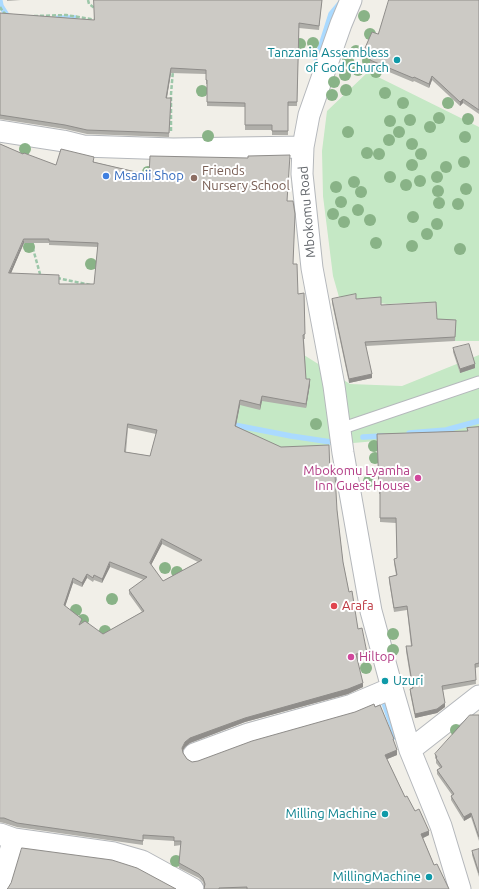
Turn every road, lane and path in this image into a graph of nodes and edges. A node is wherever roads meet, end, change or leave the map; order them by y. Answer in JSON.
{"nodes":[{"id":1,"x":88,"y":0,"type":"edge"},
{"id":2,"x":351,"y":0,"type":"edge"},
{"id":3,"x":0,"y":7,"type":"edge"},
{"id":4,"x":101,"y":12,"type":"edge"},
{"id":5,"x":9,"y":16,"type":"edge"},
{"id":6,"x":28,"y":16,"type":"edge"},
{"id":7,"x":102,"y":23,"type":"edge"},
{"id":8,"x":173,"y":67,"type":"edge"},
{"id":9,"x":0,"y":130,"type":"edge"},
{"id":10,"x":303,"y":147,"type":"junction"},
{"id":11,"x":145,"y":148,"type":"junction"},
{"id":12,"x":172,"y":149,"type":"junction"},
{"id":13,"x":147,"y":179,"type":"edge"},
{"id":14,"x":34,"y":238,"type":"edge"},
{"id":15,"x":40,"y":274,"type":"junction"},
{"id":16,"x":34,"y":276,"type":"edge"},
{"id":17,"x":48,"y":276,"type":"edge"},
{"id":18,"x":55,"y":277,"type":"edge"},
{"id":19,"x":92,"y":285,"type":"edge"},
{"id":20,"x":479,"y":382,"type":"edge"},
{"id":21,"x":340,"y":429,"type":"junction"},
{"id":22,"x":392,"y":688,"type":"junction"},
{"id":23,"x":479,"y":696,"type":"edge"},
{"id":24,"x":410,"y":750,"type":"junction"},
{"id":25,"x":194,"y":754,"type":"dead end"},
{"id":26,"x":7,"y":837,"type":"edge"},
{"id":27,"x":0,"y":884,"type":"edge"},
{"id":28,"x":193,"y":889,"type":"edge"},
{"id":29,"x":460,"y":889,"type":"edge"}],
"edges":[{"from":1,"to":4,"type":"path"},
{"from":2,"to":10,"type":"street","name":"Mbokomu Road"},
{"from":3,"to":5,"type":"path"},
{"from":6,"to":7,"type":"path"},
{"from":8,"to":12,"type":"path"},
{"from":9,"to":11,"type":"street"},
{"from":10,"to":12,"type":"street"},
{"from":10,"to":21,"type":"street","name":"Mbokomu Road"},
{"from":11,"to":12,"type":"street"},
{"from":11,"to":13,"type":"path"},
{"from":14,"to":15,"type":"path"},
{"from":15,"to":16,"type":"path"},
{"from":15,"to":17,"type":"path"},
{"from":18,"to":19,"type":"path"},
{"from":20,"to":21,"type":"lane"},
{"from":21,"to":22,"type":"street","name":"Mbokomu Road"},
{"from":22,"to":24,"type":"street","name":"Mbokomu Road"},
{"from":22,"to":25,"type":"street"},
{"from":23,"to":24,"type":"street"},
{"from":24,"to":29,"type":"street","name":"Mbokomu Road"},
{"from":26,"to":27,"type":"street"},
{"from":26,"to":28,"type":"street"}]}
